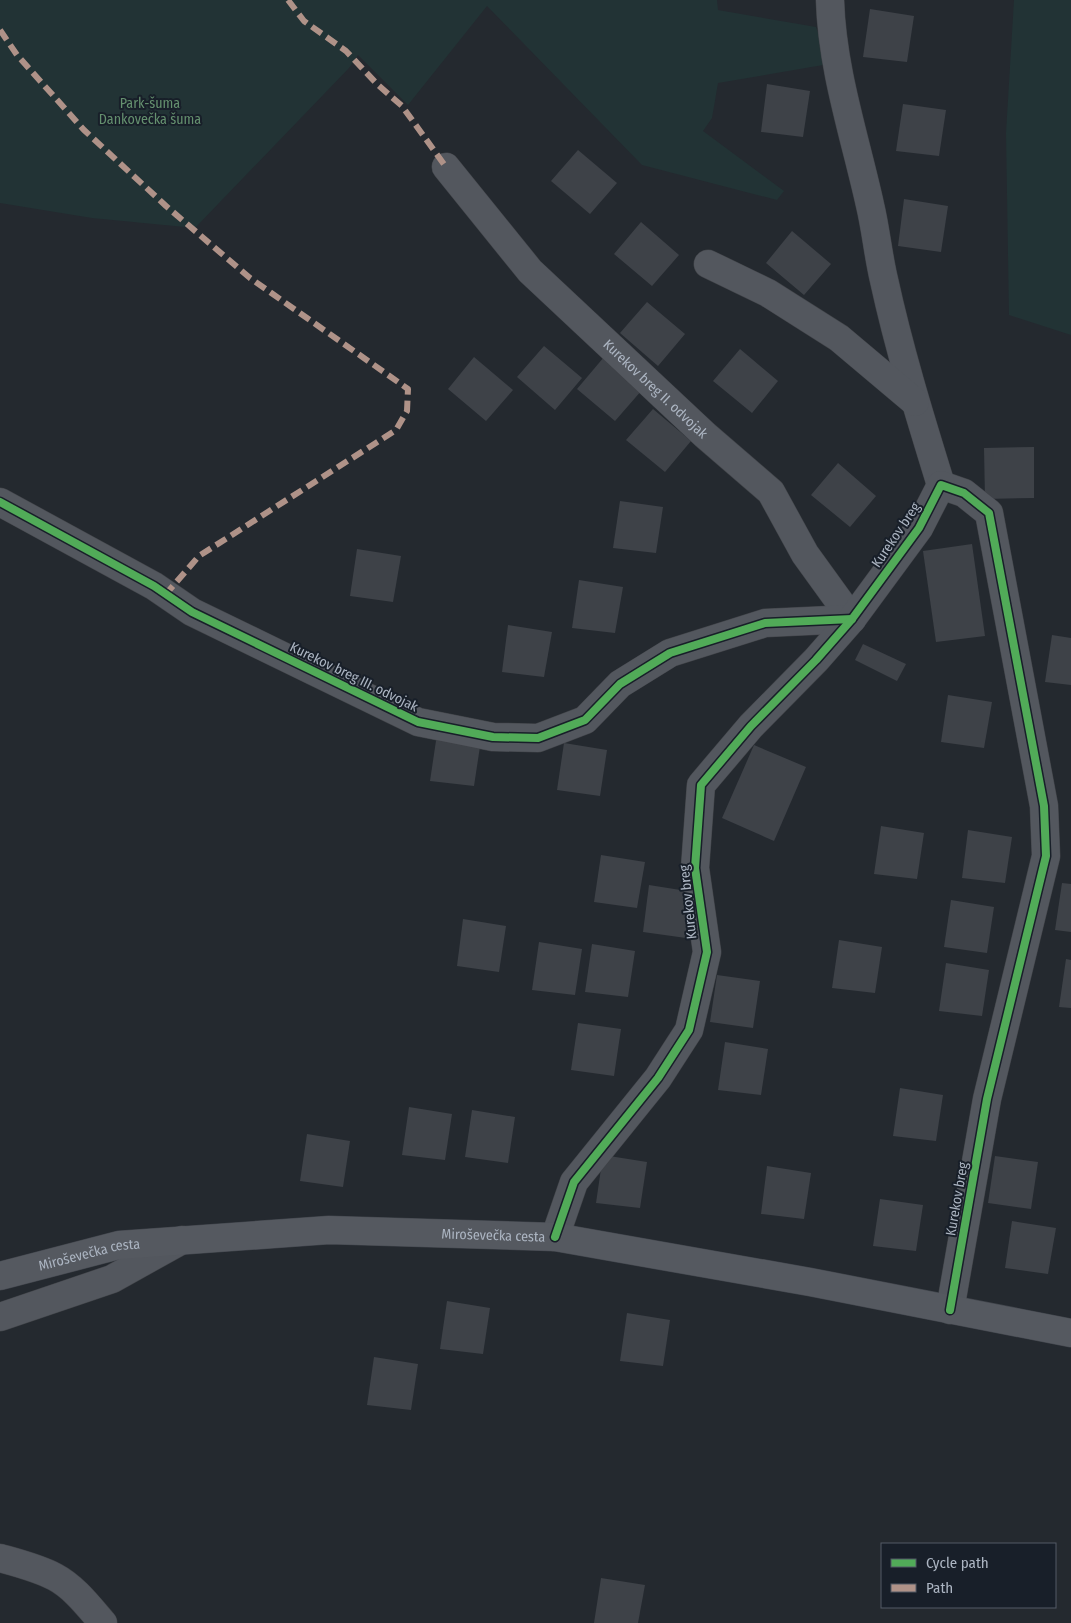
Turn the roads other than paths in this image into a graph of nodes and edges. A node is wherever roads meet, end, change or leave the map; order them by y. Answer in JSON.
{"nodes":[{"id":1,"x":830,"y":0,"type":"edge"},
{"id":2,"x":446,"y":167,"type":"dead end"},
{"id":3,"x":708,"y":264,"type":"dead end"},
{"id":4,"x":915,"y":402,"type":"junction"},
{"id":5,"x":941,"y":485,"type":"junction"},
{"id":6,"x":0,"y":502,"type":"edge"},
{"id":7,"x":852,"y":619,"type":"junction"},
{"id":8,"x":555,"y":1237,"type":"junction"},
{"id":9,"x":182,"y":1240,"type":"junction"},
{"id":10,"x":0,"y":1276,"type":"edge"},
{"id":11,"x":950,"y":1310,"type":"junction"},
{"id":12,"x":0,"y":1317,"type":"edge"},
{"id":13,"x":1071,"y":1333,"type":"edge"},
{"id":14,"x":0,"y":1558,"type":"edge"},
{"id":15,"x":102,"y":1623,"type":"edge"}],
"edges":[{"from":1,"to":4,"type":"street"},
{"from":2,"to":7,"type":"street","name":"Kurekov breg II. odvojak"},
{"from":3,"to":4,"type":"street"},
{"from":4,"to":5,"type":"street"},
{"from":5,"to":7,"type":"street","name":"Kurekov breg"},
{"from":5,"to":11,"type":"street","name":"Kurekov breg"},
{"from":6,"to":7,"type":"street","name":"Kurekov breg III. odvojak"},
{"from":7,"to":8,"type":"street","name":"Kurekov breg"},
{"from":8,"to":9,"type":"main road","name":"Miroševečka cesta"},
{"from":8,"to":11,"type":"main road","name":"Miroševečka cesta"},
{"from":9,"to":10,"type":"main road","name":"Miroševečka cesta"},
{"from":9,"to":12,"type":"street"},
{"from":11,"to":13,"type":"main road","name":"Miroševečka cesta"},
{"from":14,"to":15,"type":"street"}]}
